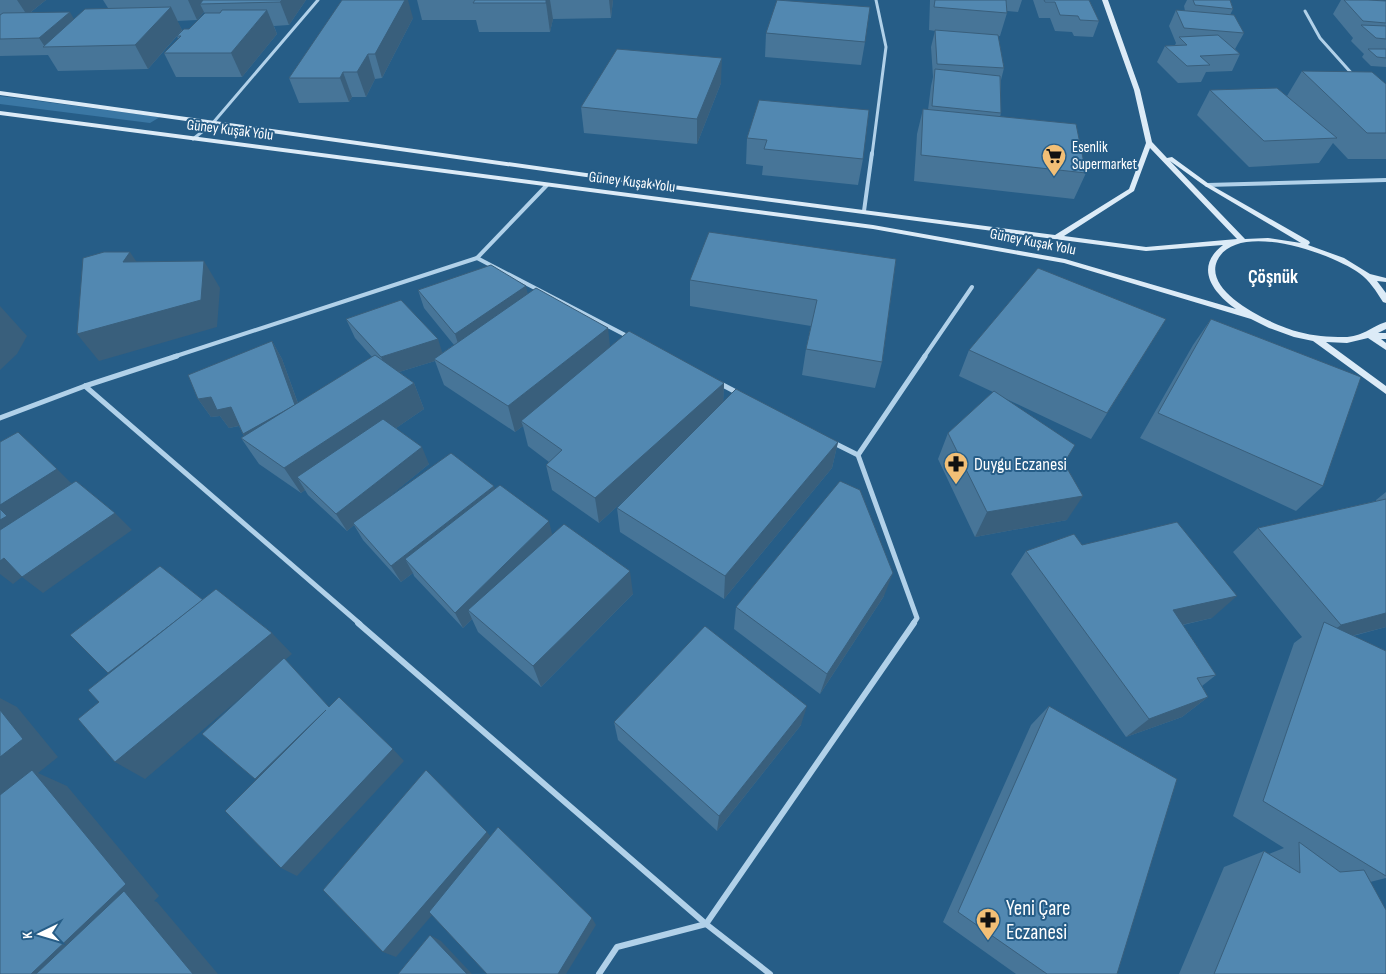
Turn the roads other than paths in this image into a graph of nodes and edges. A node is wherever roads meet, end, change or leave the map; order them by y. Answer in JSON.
{"nodes":[{"id":1,"x":318,"y":0,"type":"edge"},
{"id":2,"x":876,"y":0,"type":"edge"},
{"id":3,"x":1105,"y":0,"type":"edge"},
{"id":4,"x":1305,"y":10,"type":"dead end"},
{"id":5,"x":1361,"y":82,"type":"edge"},
{"id":6,"x":0,"y":93,"type":"edge"},
{"id":7,"x":0,"y":113,"type":"edge"},
{"id":8,"x":212,"y":124,"type":"junction"},
{"id":9,"x":194,"y":139,"type":"junction"},
{"id":10,"x":1149,"y":144,"type":"junction"},
{"id":11,"x":1386,"y":180,"type":"edge"},
{"id":12,"x":547,"y":185,"type":"junction"},
{"id":13,"x":1207,"y":185,"type":"junction"},
{"id":14,"x":864,"y":210,"type":"junction"},
{"id":15,"x":1057,"y":236,"type":"junction"},
{"id":16,"x":1243,"y":241,"type":"junction"},
{"id":17,"x":1318,"y":250,"type":"junction"},
{"id":18,"x":477,"y":258,"type":"junction"},
{"id":19,"x":1366,"y":276,"type":"junction"},
{"id":20,"x":1386,"y":280,"type":"edge"},
{"id":21,"x":972,"y":287,"type":"dead end"},
{"id":22,"x":1386,"y":300,"type":"edge"},
{"id":23,"x":1253,"y":317,"type":"junction"},
{"id":24,"x":1386,"y":324,"type":"edge"},
{"id":25,"x":1370,"y":336,"type":"junction"},
{"id":26,"x":1386,"y":336,"type":"edge"},
{"id":27,"x":1315,"y":338,"type":"junction"},
{"id":28,"x":636,"y":340,"type":"edge"},
{"id":29,"x":1386,"y":347,"type":"edge"},
{"id":30,"x":716,"y":382,"type":"edge"},
{"id":31,"x":85,"y":386,"type":"junction"},
{"id":32,"x":1386,"y":391,"type":"edge"},
{"id":33,"x":742,"y":395,"type":"edge"},
{"id":34,"x":0,"y":418,"type":"edge"},
{"id":35,"x":822,"y":437,"type":"edge"},
{"id":36,"x":858,"y":455,"type":"junction"},
{"id":37,"x":706,"y":924,"type":"junction"},
{"id":38,"x":599,"y":974,"type":"edge"},
{"id":39,"x":770,"y":974,"type":"edge"}],
"edges":[{"from":1,"to":8,"type":"street"},
{"from":2,"to":14,"type":"street"},
{"from":3,"to":10,"type":"main road"},
{"from":4,"to":5,"type":"street"},
{"from":6,"to":8,"type":"main road","name":"Güney Kuşak Yolu"},
{"from":7,"to":9,"type":"main road","name":"Güney Kuşak Yolu"},
{"from":8,"to":9,"type":"street"},
{"from":8,"to":14,"type":"main road","name":"Güney Kuşak Yolu"},
{"from":9,"to":12,"type":"main road","name":"Güney Kuşak Yolu"},
{"from":10,"to":13,"type":"main road"},
{"from":10,"to":15,"type":"main road"},
{"from":10,"to":16,"type":"main road"},
{"from":11,"to":13,"type":"street"},
{"from":12,"to":18,"type":"street"},
{"from":12,"to":23,"type":"main road","name":"Güney Kuşak Yolu"},
{"from":13,"to":17,"type":"main road"},
{"from":14,"to":15,"type":"main road","name":"Güney Kuşak Yolu"},
{"from":15,"to":16,"type":"main road","name":"Güney Kuşak Yolu"},
{"from":16,"to":17,"type":"main road","name":"Güney Kuşak Yolu"},
{"from":16,"to":23,"type":"main road"},
{"from":17,"to":19,"type":"main road"},
{"from":18,"to":28,"type":"street"},
{"from":18,"to":31,"type":"street"},
{"from":19,"to":20,"type":"main road"},
{"from":19,"to":22,"type":"main road"},
{"from":21,"to":36,"type":"street"},
{"from":23,"to":27,"type":"main road"},
{"from":24,"to":25,"type":"main road"},
{"from":25,"to":26,"type":"main road"},
{"from":25,"to":27,"type":"main road"},
{"from":25,"to":29,"type":"main road"},
{"from":27,"to":32,"type":"main road"},
{"from":30,"to":33,"type":"street"},
{"from":31,"to":34,"type":"street"},
{"from":31,"to":37,"type":"street"},
{"from":35,"to":36,"type":"street"},
{"from":36,"to":37,"type":"street"},
{"from":37,"to":38,"type":"street"},
{"from":37,"to":39,"type":"street"}]}
